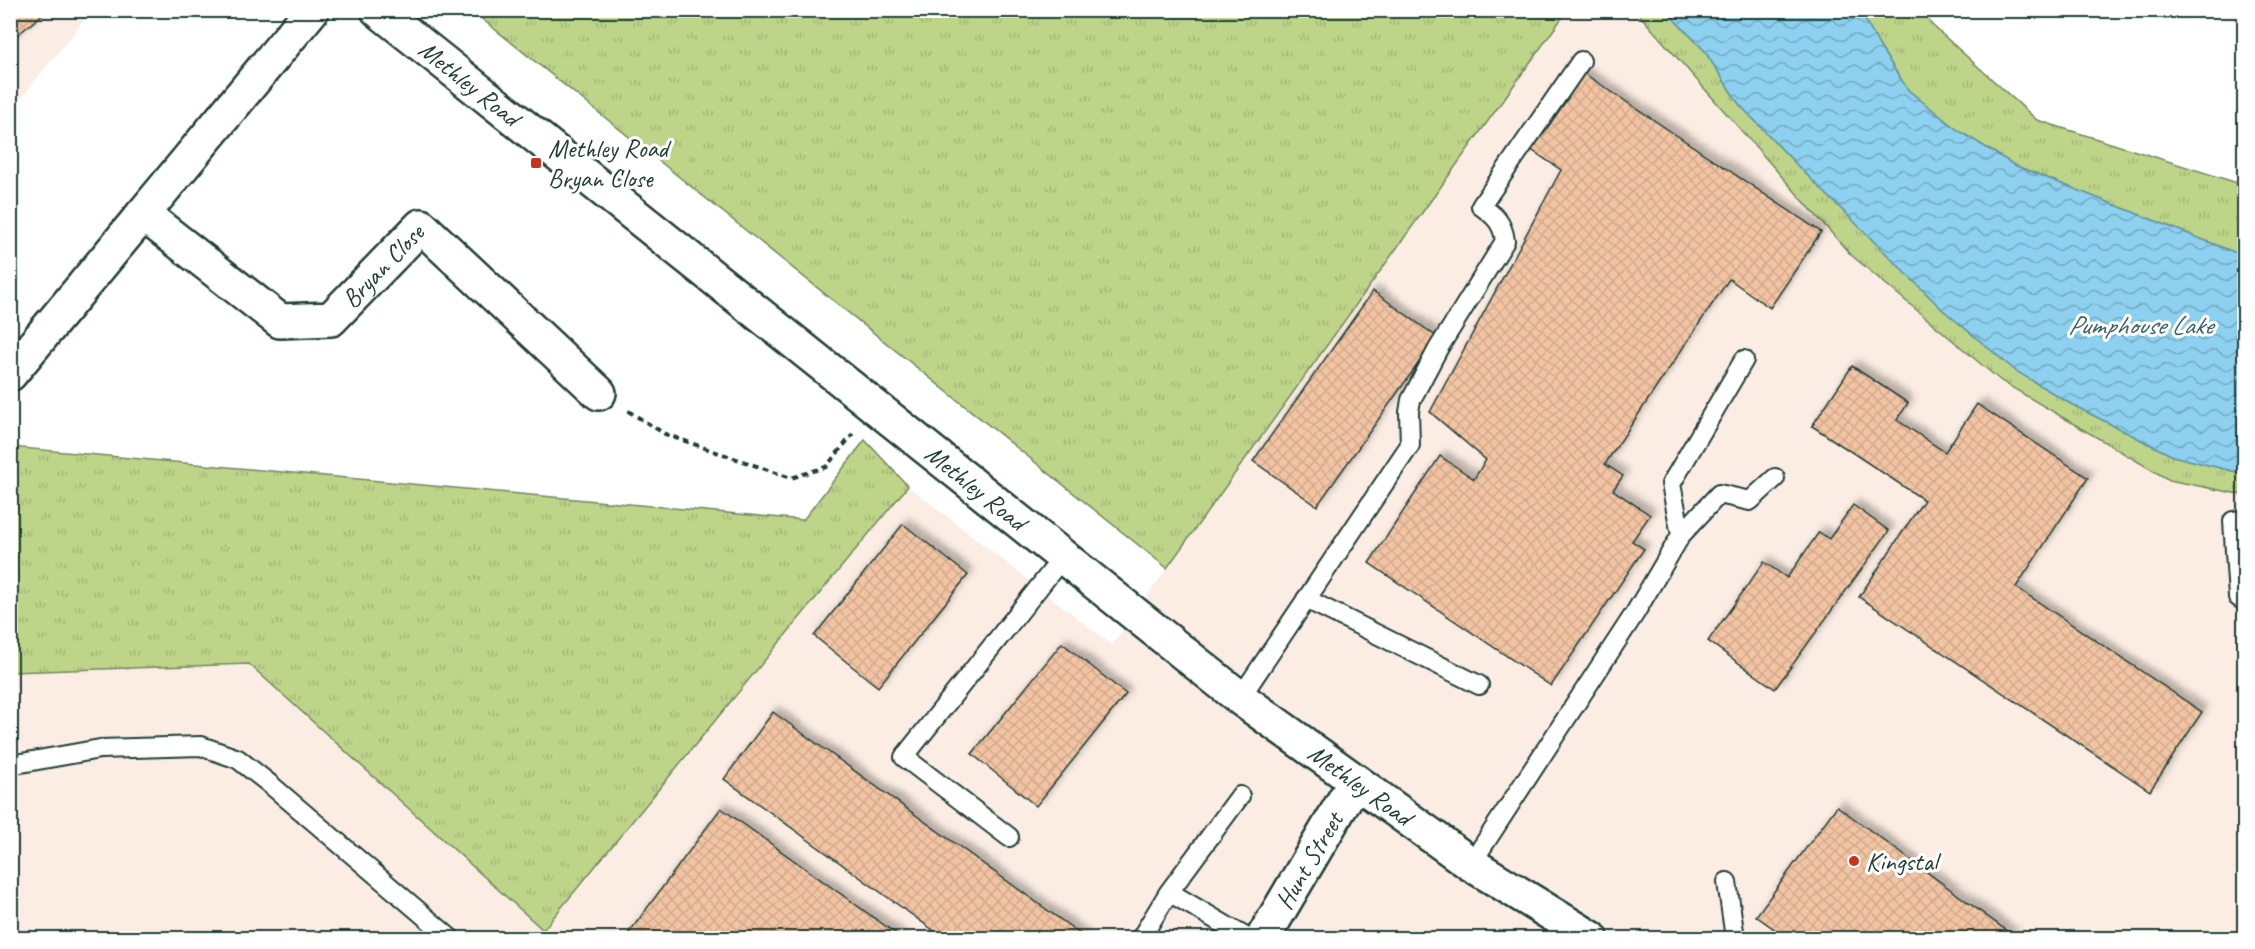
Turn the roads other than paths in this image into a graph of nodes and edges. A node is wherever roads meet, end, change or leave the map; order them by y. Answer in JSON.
{"nodes":[{"id":1,"x":312,"y":10,"type":"edge"},
{"id":2,"x":378,"y":10,"type":"edge"},
{"id":3,"x":1581,"y":61,"type":"dead end"},
{"id":4,"x":144,"y":214,"type":"junction"},
{"id":5,"x":1744,"y":360,"type":"dead end"},
{"id":6,"x":10,"y":374,"type":"edge"},
{"id":7,"x":599,"y":393,"type":"road end"},
{"id":8,"x":1775,"y":478,"type":"dead end"},
{"id":9,"x":2244,"y":520,"type":"edge"},
{"id":10,"x":1681,"y":535,"type":"junction"},
{"id":11,"x":1063,"y":557,"type":"junction"},
{"id":12,"x":1306,"y":599,"type":"junction"},
{"id":13,"x":2244,"y":601,"type":"edge"},
{"id":14,"x":1479,"y":685,"type":"dead end"},
{"id":15,"x":1240,"y":698,"type":"junction"},
{"id":16,"x":10,"y":765,"type":"edge"},
{"id":17,"x":1355,"y":782,"type":"junction"},
{"id":18,"x":1240,"y":796,"type":"dead end"},
{"id":19,"x":1009,"y":837,"type":"dead end"},
{"id":20,"x":1471,"y":864,"type":"junction"},
{"id":21,"x":1728,"y":882,"type":"dead end"},
{"id":22,"x":1169,"y":892,"type":"junction"},
{"id":23,"x":1736,"y":938,"type":"edge"},
{"id":24,"x":450,"y":939,"type":"edge"},
{"id":25,"x":1141,"y":939,"type":"edge"},
{"id":26,"x":1247,"y":939,"type":"edge"},
{"id":27,"x":1263,"y":939,"type":"edge"},
{"id":28,"x":1591,"y":939,"type":"edge"}],
"edges":[{"from":1,"to":4,"type":"main road"},
{"from":2,"to":11,"type":"main road","name":"Methley Road"},
{"from":3,"to":12,"type":"lane"},
{"from":4,"to":6,"type":"main road"},
{"from":4,"to":7,"type":"main road","name":"Bryan Close"},
{"from":5,"to":10,"type":"lane"},
{"from":8,"to":10,"type":"lane"},
{"from":9,"to":13,"type":"lane"},
{"from":10,"to":20,"type":"lane"},
{"from":11,"to":15,"type":"main road","name":"Methley Road"},
{"from":11,"to":19,"type":"lane"},
{"from":12,"to":14,"type":"lane"},
{"from":12,"to":15,"type":"lane"},
{"from":15,"to":17,"type":"main road","name":"Methley Road"},
{"from":16,"to":24,"type":"lane"},
{"from":17,"to":20,"type":"main road","name":"Methley Road"},
{"from":17,"to":27,"type":"main road","name":"Hunt Street"},
{"from":18,"to":22,"type":"lane"},
{"from":20,"to":28,"type":"main road","name":"Methley Road"},
{"from":21,"to":23,"type":"lane"},
{"from":22,"to":25,"type":"lane"},
{"from":22,"to":26,"type":"lane"}]}
